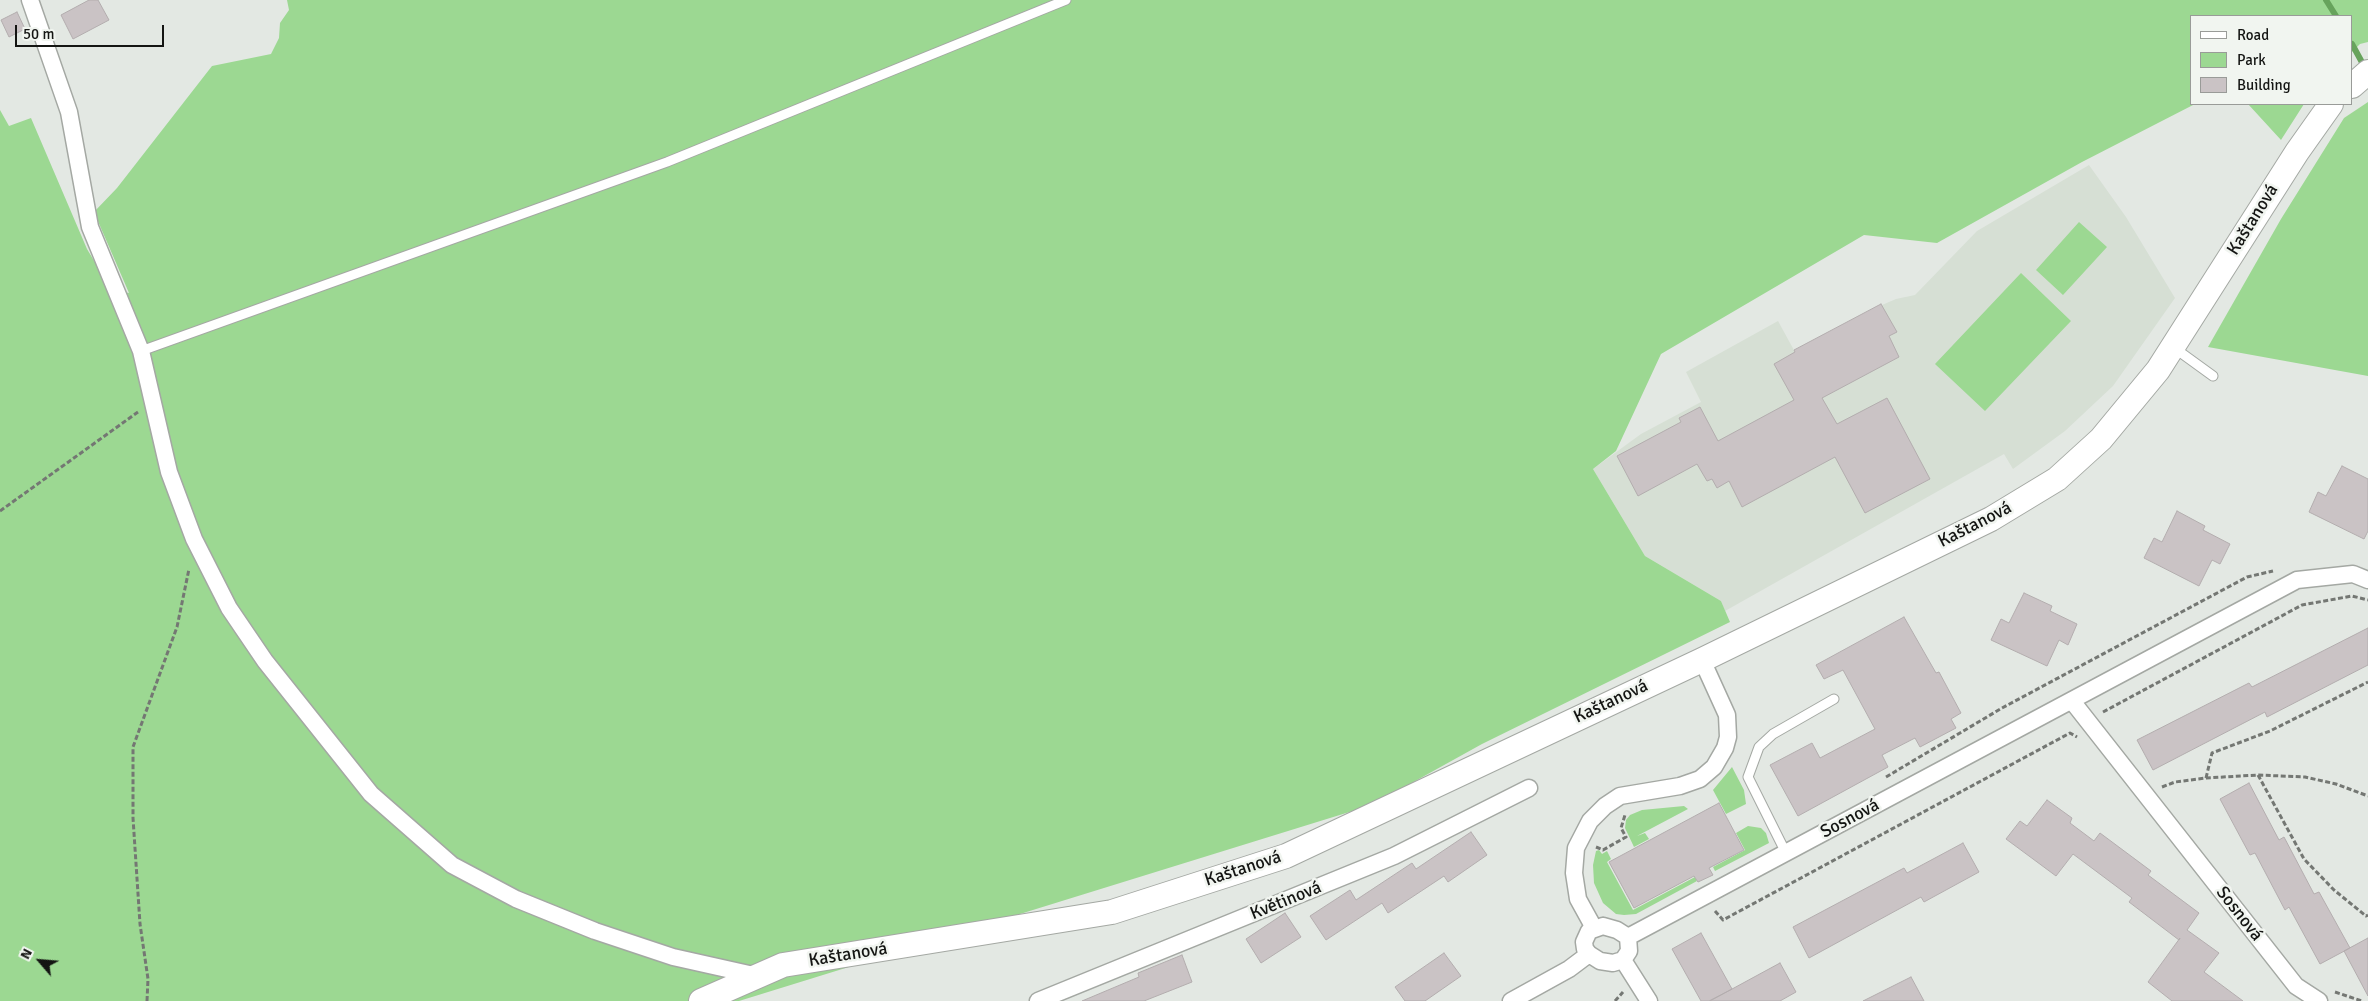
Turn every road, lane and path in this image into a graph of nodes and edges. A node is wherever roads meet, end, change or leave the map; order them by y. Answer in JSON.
{"nodes":[{"id":1,"x":30,"y":0,"type":"edge"},
{"id":2,"x":1066,"y":0,"type":"edge"},
{"id":3,"x":2368,"y":72,"type":"edge"},
{"id":4,"x":2353,"y":85,"type":"edge"},
{"id":5,"x":2331,"y":105,"type":"edge"},
{"id":6,"x":2172,"y":347,"type":"junction"},
{"id":7,"x":141,"y":352,"type":"junction"},
{"id":8,"x":2213,"y":376,"type":"dead end"},
{"id":9,"x":154,"y":400,"type":"junction"},
{"id":10,"x":0,"y":511,"type":"edge"},
{"id":11,"x":194,"y":539,"type":"junction"},
{"id":12,"x":2368,"y":580,"type":"edge"},
{"id":13,"x":2368,"y":600,"type":"edge"},
{"id":14,"x":1702,"y":660,"type":"junction"},
{"id":15,"x":2368,"y":682,"type":"edge"},
{"id":16,"x":1834,"y":700,"type":"dead end"},
{"id":17,"x":2072,"y":701,"type":"junction"},
{"id":18,"x":2098,"y":714,"type":"dead end"},
{"id":19,"x":2082,"y":740,"type":"dead end"},
{"id":20,"x":2258,"y":774,"type":"junction"},
{"id":21,"x":2206,"y":778,"type":"junction"},
{"id":22,"x":1529,"y":788,"type":"dead end"},
{"id":23,"x":2154,"y":791,"type":"dead end"},
{"id":24,"x":2368,"y":796,"type":"edge"},
{"id":25,"x":1628,"y":812,"type":"dead end"},
{"id":26,"x":1593,"y":849,"type":"dead end"},
{"id":27,"x":1786,"y":853,"type":"junction"},
{"id":28,"x":1705,"y":914,"type":"dead end"},
{"id":29,"x":2368,"y":915,"type":"edge"},
{"id":30,"x":1594,"y":928,"type":"junction"},
{"id":31,"x":1628,"y":938,"type":"junction"},
{"id":32,"x":1589,"y":954,"type":"junction"},
{"id":33,"x":1623,"y":960,"type":"junction"},
{"id":34,"x":758,"y":976,"type":"junction"},
{"id":35,"x":1636,"y":981,"type":"junction"},
{"id":36,"x":2334,"y":992,"type":"dead end"},
{"id":37,"x":147,"y":1001,"type":"edge"},
{"id":38,"x":701,"y":1001,"type":"edge"},
{"id":39,"x":1038,"y":1001,"type":"edge"},
{"id":40,"x":1512,"y":1001,"type":"edge"},
{"id":41,"x":1615,"y":1001,"type":"edge"},
{"id":42,"x":1649,"y":1001,"type":"edge"},
{"id":43,"x":2320,"y":1001,"type":"edge"},
{"id":44,"x":2362,"y":1001,"type":"edge"}],
"edges":[{"from":1,"to":7,"type":"street"},
{"from":2,"to":7,"type":"lane"},
{"from":3,"to":4,"type":"street"},
{"from":5,"to":6,"type":"street","name":"Kaštanová"},
{"from":6,"to":8,"type":"lane"},
{"from":6,"to":14,"type":"street","name":"Kaštanová"},
{"from":7,"to":9,"type":"street"},
{"from":9,"to":10,"type":"path"},
{"from":9,"to":11,"type":"street"},
{"from":11,"to":34,"type":"street"},
{"from":11,"to":37,"type":"path"},
{"from":12,"to":17,"type":"street","name":"Sosnová"},
{"from":13,"to":18,"type":"path"},
{"from":14,"to":30,"type":"street"},
{"from":14,"to":34,"type":"street","name":"Kaštanová"},
{"from":15,"to":21,"type":"path"},
{"from":16,"to":27,"type":"lane"},
{"from":17,"to":27,"type":"street","name":"Sosnová"},
{"from":17,"to":43,"type":"street","name":"Sosnová"},
{"from":19,"to":28,"type":"path"},
{"from":20,"to":21,"type":"path"},
{"from":20,"to":24,"type":"path"},
{"from":20,"to":29,"type":"path"},
{"from":21,"to":23,"type":"path"},
{"from":22,"to":39,"type":"street","name":"Květinová"},
{"from":25,"to":26,"type":"path"},
{"from":27,"to":31,"type":"street","name":"Sosnová"},
{"from":30,"to":31,"type":"street"},
{"from":30,"to":32,"type":"street"},
{"from":31,"to":33,"type":"street"},
{"from":32,"to":33,"type":"street"},
{"from":32,"to":40,"type":"street"},
{"from":33,"to":35,"type":"street"},
{"from":34,"to":38,"type":"street","name":"Kaštanová"},
{"from":35,"to":41,"type":"path"},
{"from":35,"to":42,"type":"street"},
{"from":36,"to":44,"type":"path"}]}
